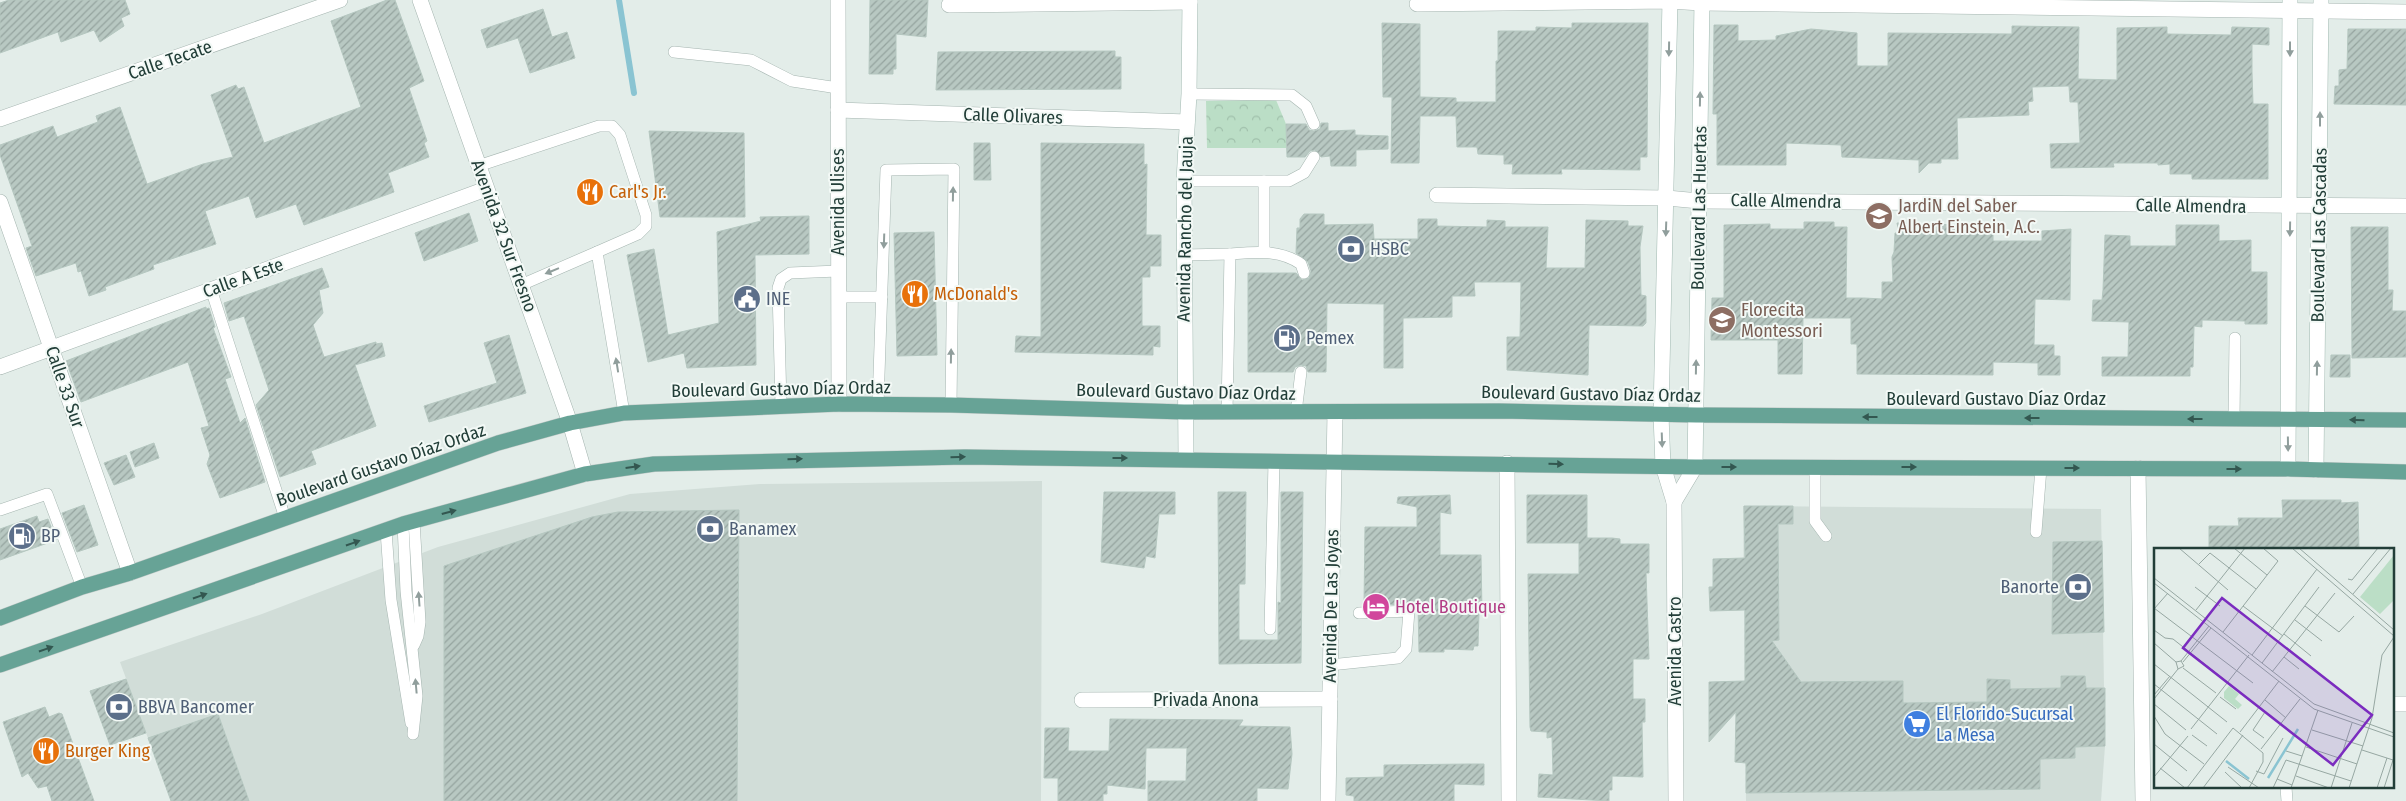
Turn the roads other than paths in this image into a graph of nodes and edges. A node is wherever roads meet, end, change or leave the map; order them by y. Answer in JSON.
{"nodes":[{"id":1,"x":340,"y":0,"type":"edge"},
{"id":2,"x":420,"y":0,"type":"edge"},
{"id":3,"x":838,"y":0,"type":"edge"},
{"id":4,"x":1670,"y":0,"type":"edge"},
{"id":5,"x":1190,"y":1,"type":"edge"},
{"id":6,"x":1085,"y":2,"type":"edge"},
{"id":7,"x":1702,"y":2,"type":"edge"},
{"id":8,"x":1417,"y":4,"type":"dead end"},
{"id":9,"x":949,"y":5,"type":"dead end"},
{"id":10,"x":2290,"y":6,"type":"edge"},
{"id":11,"x":2321,"y":6,"type":"edge"},
{"id":12,"x":2406,"y":12,"type":"edge"},
{"id":13,"x":674,"y":52,"type":"dead end"},
{"id":14,"x":838,"y":88,"type":"junction"},
{"id":15,"x":1190,"y":94,"type":"junction"},
{"id":16,"x":838,"y":110,"type":"junction"},
{"id":17,"x":0,"y":119,"type":"edge"},
{"id":18,"x":1187,"y":122,"type":"junction"},
{"id":19,"x":1314,"y":124,"type":"dead end"},
{"id":20,"x":1314,"y":157,"type":"dead end"},
{"id":21,"x":478,"y":166,"type":"junction"},
{"id":22,"x":1184,"y":181,"type":"junction"},
{"id":23,"x":1264,"y":181,"type":"junction"},
{"id":24,"x":486,"y":189,"type":"junction"},
{"id":25,"x":1437,"y":195,"type":"dead end"},
{"id":26,"x":1667,"y":198,"type":"junction"},
{"id":27,"x":1699,"y":200,"type":"junction"},
{"id":28,"x":0,"y":202,"type":"edge"},
{"id":29,"x":2290,"y":206,"type":"junction"},
{"id":30,"x":2406,"y":206,"type":"edge"},
{"id":31,"x":2319,"y":207,"type":"junction"},
{"id":32,"x":1264,"y":251,"type":"junction"},
{"id":33,"x":597,"y":252,"type":"junction"},
{"id":34,"x":1230,"y":254,"type":"junction"},
{"id":35,"x":1184,"y":255,"type":"junction"},
{"id":36,"x":838,"y":271,"type":"junction"},
{"id":37,"x":1304,"y":273,"type":"dead end"},
{"id":38,"x":521,"y":285,"type":"junction"},
{"id":39,"x":211,"y":289,"type":"junction"},
{"id":40,"x":839,"y":297,"type":"junction"},
{"id":41,"x":882,"y":297,"type":"junction"},
{"id":42,"x":2234,"y":338,"type":"dead end"},
{"id":43,"x":52,"y":348,"type":"junction"},
{"id":44,"x":0,"y":367,"type":"edge"},
{"id":45,"x":1301,"y":372,"type":"dead end"},
{"id":46,"x":839,"y":404,"type":"junction"},
{"id":47,"x":878,"y":404,"type":"junction"},
{"id":48,"x":781,"y":405,"type":"junction"},
{"id":49,"x":951,"y":405,"type":"junction"},
{"id":50,"x":1184,"y":412,"type":"junction"},
{"id":51,"x":1227,"y":412,"type":"junction"},
{"id":52,"x":1296,"y":412,"type":"junction"},
{"id":53,"x":1335,"y":412,"type":"junction"},
{"id":54,"x":624,"y":413,"type":"junction"},
{"id":55,"x":1662,"y":415,"type":"junction"},
{"id":56,"x":1696,"y":415,"type":"junction"},
{"id":57,"x":2234,"y":419,"type":"junction"},
{"id":58,"x":2316,"y":419,"type":"junction"},
{"id":59,"x":2288,"y":420,"type":"junction"},
{"id":60,"x":2406,"y":420,"type":"edge"},
{"id":61,"x":570,"y":423,"type":"junction"},
{"id":62,"x":1186,"y":458,"type":"junction"},
{"id":63,"x":1274,"y":462,"type":"junction"},
{"id":64,"x":1333,"y":463,"type":"junction"},
{"id":65,"x":1507,"y":464,"type":"junction"},
{"id":66,"x":1663,"y":466,"type":"junction"},
{"id":67,"x":1695,"y":467,"type":"junction"},
{"id":68,"x":1815,"y":467,"type":"junction"},
{"id":69,"x":2041,"y":468,"type":"junction"},
{"id":70,"x":2138,"y":468,"type":"junction"},
{"id":71,"x":2288,"y":469,"type":"junction"},
{"id":72,"x":2316,"y":470,"type":"junction"},
{"id":73,"x":2406,"y":472,"type":"edge"},
{"id":74,"x":585,"y":474,"type":"junction"},
{"id":75,"x":1674,"y":502,"type":"junction"},
{"id":76,"x":0,"y":510,"type":"edge"},
{"id":77,"x":285,"y":518,"type":"junction"},
{"id":78,"x":409,"y":523,"type":"junction"},
{"id":79,"x":386,"y":531,"type":"junction"},
{"id":80,"x":2036,"y":532,"type":"dead end"},
{"id":81,"x":1826,"y":536,"type":"dead end"},
{"id":82,"x":130,"y":573,"type":"junction"},
{"id":83,"x":82,"y":587,"type":"junction"},
{"id":84,"x":1359,"y":613,"type":"dead end"},
{"id":85,"x":0,"y":618,"type":"edge"},
{"id":86,"x":1270,"y":629,"type":"dead end"},
{"id":87,"x":0,"y":665,"type":"edge"},
{"id":88,"x":1330,"y":665,"type":"junction"},
{"id":89,"x":1330,"y":699,"type":"junction"},
{"id":90,"x":1082,"y":700,"type":"dead end"},
{"id":91,"x":2286,"y":788,"type":"edge"},
{"id":92,"x":1328,"y":801,"type":"edge"},
{"id":93,"x":1509,"y":801,"type":"edge"},
{"id":94,"x":1676,"y":801,"type":"edge"},
{"id":95,"x":2143,"y":801,"type":"edge"},
{"id":96,"x":2287,"y":801,"type":"edge"}],
"edges":[{"from":1,"to":17,"type":"street","name":"Calle Tecate"},
{"from":2,"to":21,"type":"street","name":"Avenida 32 Sur Fresno"},
{"from":3,"to":14,"type":"street","name":"Avenida Ulises"},
{"from":4,"to":7,"type":"street"},
{"from":4,"to":8,"type":"street"},
{"from":4,"to":26,"type":"street","name":"Boulevard Las Huertas","one_way":true},
{"from":5,"to":6,"type":"street"},
{"from":5,"to":15,"type":"street","name":"Avenida Rancho del Jauja"},
{"from":6,"to":9,"type":"street"},
{"from":7,"to":10,"type":"street"},
{"from":27,"to":7,"type":"street","name":"Boulevard Las Huertas","one_way":true},
{"from":10,"to":11,"type":"street"},
{"from":10,"to":29,"type":"street","name":"Boulevard Las Cascadas","one_way":true},
{"from":11,"to":12,"type":"street"},
{"from":31,"to":11,"type":"street","name":"Boulevard Las Cascadas","one_way":true},
{"from":13,"to":14,"type":"lane"},
{"from":14,"to":16,"type":"street","name":"Avenida Ulises"},
{"from":15,"to":18,"type":"street","name":"Avenida Rancho del Jauja"},
{"from":15,"to":19,"type":"lane"},
{"from":16,"to":18,"type":"street","name":"Calle Olivares"},
{"from":16,"to":36,"type":"street","name":"Avenida Ulises"},
{"from":18,"to":22,"type":"street","name":"Avenida Rancho del Jauja"},
{"from":20,"to":23,"type":"lane"},
{"from":21,"to":24,"type":"street","name":"Avenida 32 Sur Fresno"},
{"from":21,"to":33,"type":"lane"},
{"from":22,"to":23,"type":"lane"},
{"from":22,"to":35,"type":"street","name":"Avenida Rancho del Jauja"},
{"from":23,"to":32,"type":"lane"},
{"from":24,"to":38,"type":"street","name":"Avenida 32 Sur Fresno"},
{"from":24,"to":39,"type":"street","name":"Calle A Este"},
{"from":25,"to":26,"type":"street","name":"Calle Almendra"},
{"from":26,"to":27,"type":"street","name":"Calle Almendra"},
{"from":26,"to":55,"type":"street","name":"Boulevard Las Huertas","one_way":true},
{"from":27,"to":29,"type":"street","name":"Calle Almendra"},
{"from":56,"to":27,"type":"street","name":"Boulevard Las Huertas","one_way":true},
{"from":28,"to":43,"type":"street","name":"Calle 33 Sur"},
{"from":29,"to":31,"type":"street","name":"Calle Almendra"},
{"from":29,"to":59,"type":"street","name":"Boulevard Las Cascadas","one_way":true},
{"from":30,"to":31,"type":"street","name":"Calle Almendra"},
{"from":58,"to":31,"type":"street","name":"Boulevard Las Cascadas","one_way":true},
{"from":32,"to":34,"type":"lane"},
{"from":32,"to":37,"type":"lane"},
{"from":33,"to":38,"type":"lane","one_way":true},
{"from":54,"to":33,"type":"lane","one_way":true},
{"from":34,"to":35,"type":"lane"},
{"from":34,"to":51,"type":"lane"},
{"from":35,"to":50,"type":"street","name":"Avenida Rancho del Jauja"},
{"from":36,"to":40,"type":"street","name":"Avenida Ulises"},
{"from":36,"to":48,"type":"lane"},
{"from":38,"to":61,"type":"street","name":"Avenida 32 Sur Fresno"},
{"from":39,"to":43,"type":"street","name":"Calle A Este"},
{"from":39,"to":77,"type":"lane"},
{"from":40,"to":41,"type":"lane"},
{"from":40,"to":46,"type":"street","name":"Avenida Ulises"},
{"from":41,"to":47,"type":"lane"},
{"from":49,"to":41,"type":"lane","one_way":true},
{"from":42,"to":57,"type":"lane"},
{"from":43,"to":44,"type":"street","name":"Calle A Este"},
{"from":43,"to":82,"type":"street","name":"Calle 33 Sur"},
{"from":45,"to":52,"type":"lane"},
{"from":46,"to":47,"type":"main road","name":"Boulevard Gustavo Díaz Ordaz"},
{"from":46,"to":48,"type":"main road","name":"Boulevard Gustavo Díaz Ordaz"},
{"from":47,"to":49,"type":"main road","name":"Boulevard Gustavo Díaz Ordaz"},
{"from":48,"to":54,"type":"main road","name":"Boulevard Gustavo Díaz Ordaz"},
{"from":49,"to":50,"type":"main road","name":"Boulevard Gustavo Díaz Ordaz"},
{"from":50,"to":51,"type":"main road","name":"Boulevard Gustavo Díaz Ordaz"},
{"from":50,"to":62,"type":"street","name":"Avenida Rancho del Jauja"},
{"from":51,"to":52,"type":"main road","name":"Boulevard Gustavo Díaz Ordaz"},
{"from":52,"to":53,"type":"main road","name":"Boulevard Gustavo Díaz Ordaz"},
{"from":53,"to":55,"type":"main road","name":"Boulevard Gustavo Díaz Ordaz"},
{"from":53,"to":64,"type":"street","name":"Avenida De Las Joyas"},
{"from":54,"to":61,"type":"main road","name":"Boulevard Gustavo Díaz Ordaz"},
{"from":55,"to":56,"type":"main road","name":"Boulevard Gustavo Díaz Ordaz"},
{"from":55,"to":66,"type":"street","name":"Boulevard Las Huertas","one_way":true},
{"from":57,"to":56,"type":"main road","name":"Boulevard Gustavo Díaz Ordaz","one_way":true},
{"from":56,"to":67,"type":"street","name":"Boulevard Las Huertas"},
{"from":57,"to":59,"type":"main road","name":"Boulevard Gustavo Díaz Ordaz"},
{"from":58,"to":59,"type":"main road","name":"Boulevard Gustavo Díaz Ordaz"},
{"from":60,"to":58,"type":"main road","name":"Boulevard Gustavo Díaz Ordaz","one_way":true},
{"from":58,"to":72,"type":"street","name":"Boulevard Las Cascadas"},
{"from":59,"to":71,"type":"street","name":"Boulevard Las Cascadas","one_way":true},
{"from":61,"to":74,"type":"street","name":"Avenida 32 Sur Fresno"},
{"from":61,"to":77,"type":"main road","name":"Boulevard Gustavo Díaz Ordaz"},
{"from":62,"to":63,"type":"main road"},
{"from":74,"to":62,"type":"main road","one_way":true},
{"from":63,"to":64,"type":"main road"},
{"from":63,"to":86,"type":"lane"},
{"from":64,"to":65,"type":"main road"},
{"from":64,"to":88,"type":"street","name":"Avenida De Las Joyas"},
{"from":65,"to":66,"type":"main road","one_way":true},
{"from":65,"to":93,"type":"street"},
{"from":66,"to":67,"type":"main road"},
{"from":66,"to":75,"type":"street","name":"Avenida Castro"},
{"from":67,"to":68,"type":"main road","one_way":true},
{"from":67,"to":75,"type":"street"},
{"from":68,"to":69,"type":"main road","one_way":true},
{"from":68,"to":81,"type":"lane"},
{"from":69,"to":70,"type":"main road","one_way":true},
{"from":69,"to":80,"type":"lane"},
{"from":70,"to":71,"type":"main road","one_way":true},
{"from":70,"to":95,"type":"street"},
{"from":71,"to":72,"type":"main road"},
{"from":72,"to":73,"type":"main road"},
{"from":78,"to":74,"type":"main road","one_way":true},
{"from":75,"to":94,"type":"street","name":"Avenida Castro"},
{"from":76,"to":83,"type":"lane"},
{"from":77,"to":82,"type":"main road","name":"Boulevard Gustavo Díaz Ordaz"},
{"from":78,"to":79,"type":"main road"},
{"from":79,"to":78,"type":"lane","one_way":true},
{"from":87,"to":79,"type":"main road","one_way":true},
{"from":82,"to":83,"type":"main road","name":"Boulevard Gustavo Díaz Ordaz"},
{"from":83,"to":85,"type":"main road","name":"Boulevard Gustavo Díaz Ordaz"},
{"from":84,"to":88,"type":"lane"},
{"from":88,"to":89,"type":"street","name":"Avenida De Las Joyas"},
{"from":89,"to":90,"type":"street","name":"Privada Anona"},
{"from":89,"to":92,"type":"street","name":"Avenida De Las Joyas"},
{"from":91,"to":96,"type":"lane"}]}
